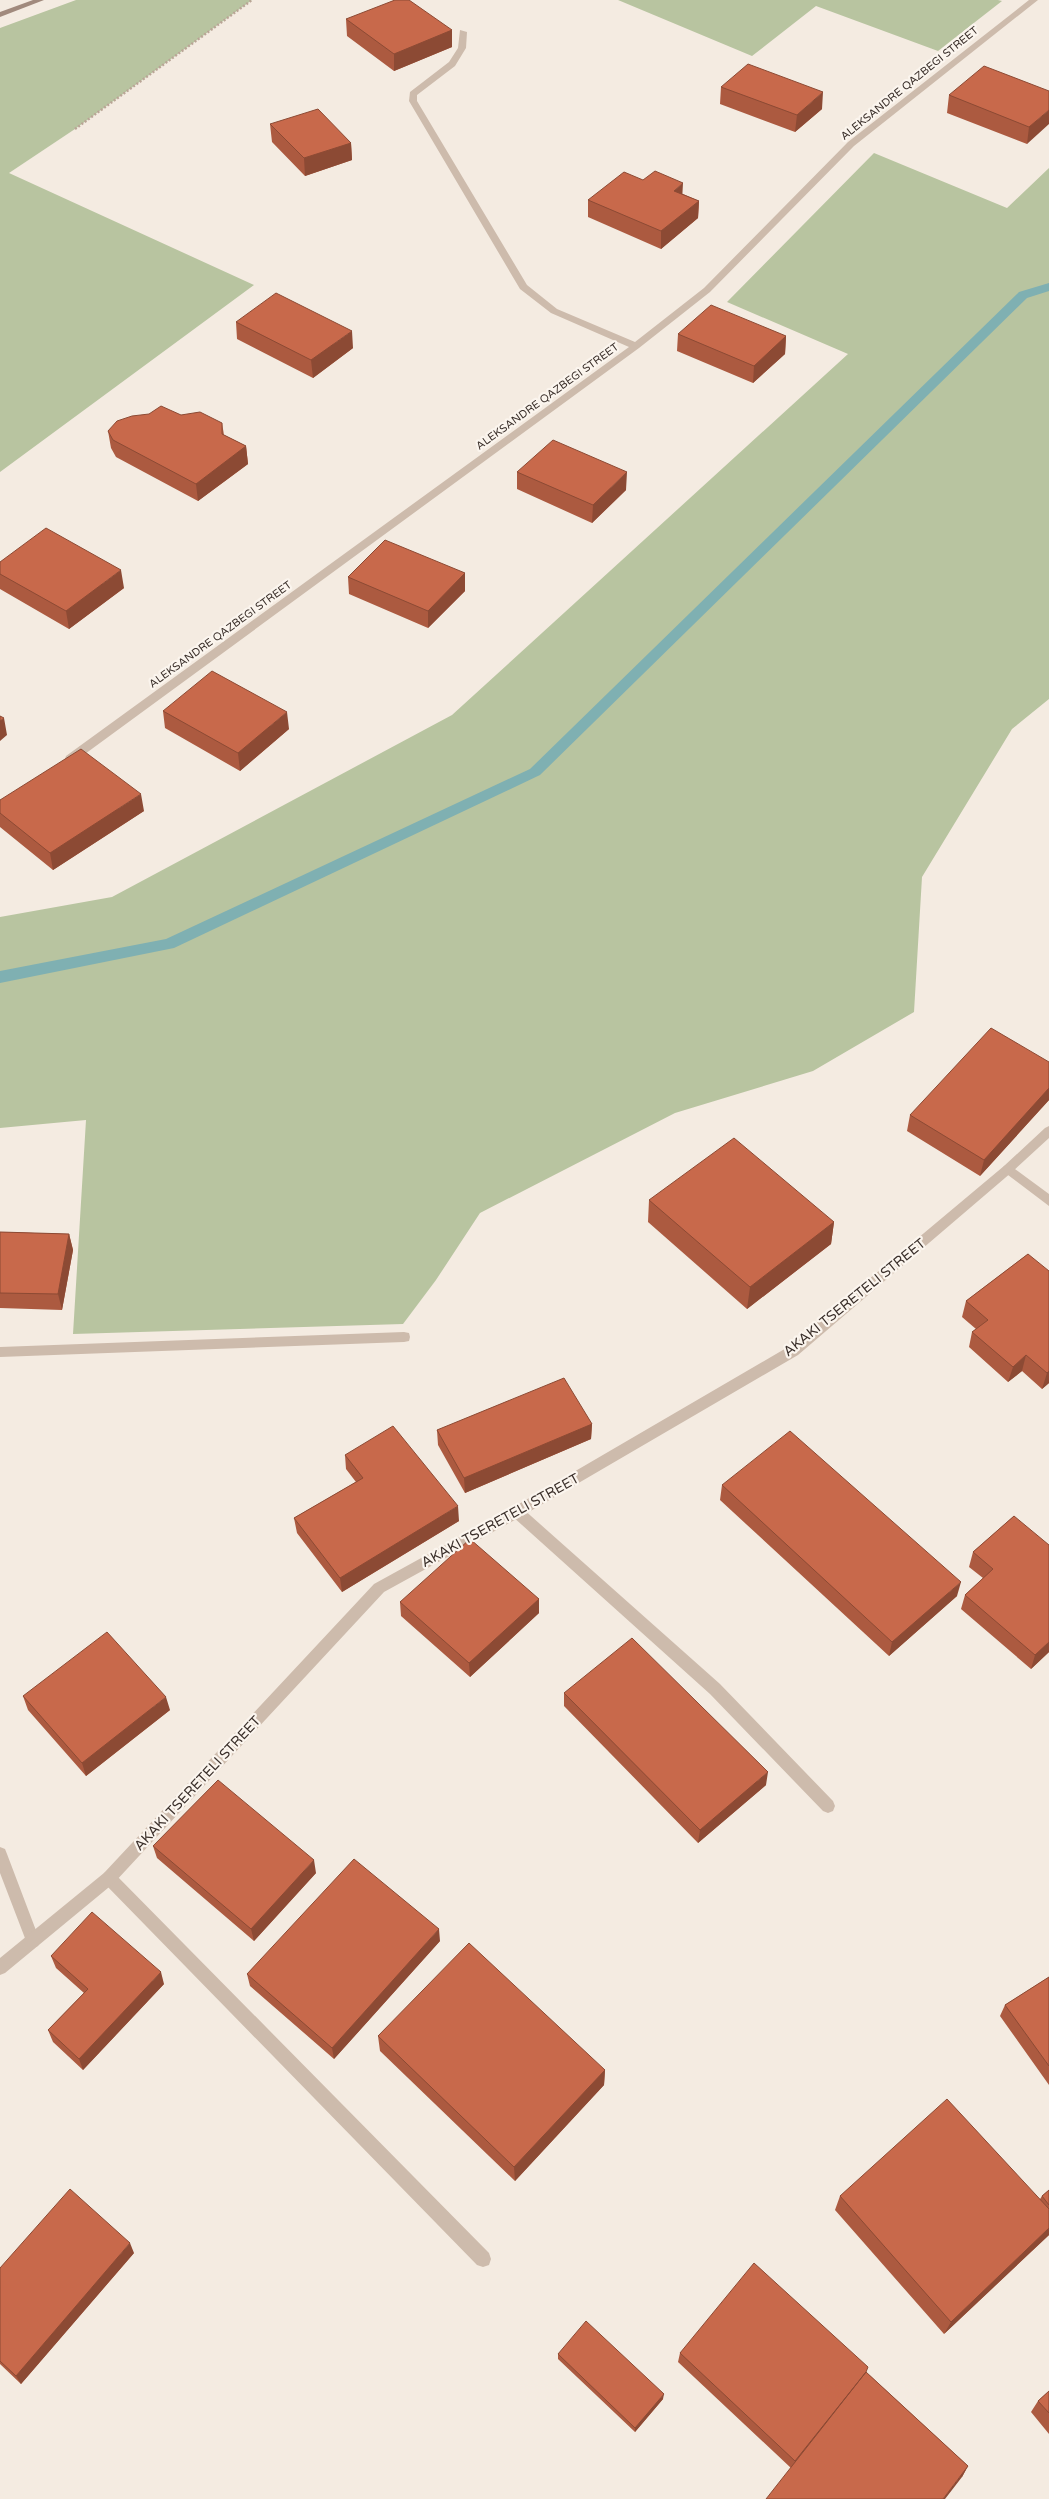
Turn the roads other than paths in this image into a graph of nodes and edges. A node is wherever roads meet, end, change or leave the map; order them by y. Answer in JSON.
{"nodes":[{"id":1,"x":40,"y":0,"type":"edge"},
{"id":2,"x":1034,"y":0,"type":"edge"},
{"id":3,"x":0,"y":15,"type":"edge"},
{"id":4,"x":463,"y":32,"type":"dead end"},
{"id":5,"x":636,"y":346,"type":"junction"},
{"id":6,"x":61,"y":765,"type":"edge"},
{"id":7,"x":1049,"y":1131,"type":"edge"},
{"id":8,"x":1008,"y":1170,"type":"junction"},
{"id":9,"x":1049,"y":1201,"type":"edge"},
{"id":10,"x":404,"y":1337,"type":"dead end"},
{"id":11,"x":0,"y":1352,"type":"edge"},
{"id":12,"x":518,"y":1512,"type":"junction"},
{"id":13,"x":828,"y":1806,"type":"dead end"},
{"id":14,"x":0,"y":1854,"type":"edge"},
{"id":15,"x":109,"y":1878,"type":"junction"},
{"id":16,"x":32,"y":1941,"type":"junction"},
{"id":17,"x":0,"y":1968,"type":"edge"},
{"id":18,"x":483,"y":2259,"type":"dead end"}],
"edges":[{"from":1,"to":3,"type":"main road"},
{"from":2,"to":5,"type":"street","name":"ALEKSANDRE QAZBEGI STREET"},
{"from":4,"to":5,"type":"street"},
{"from":5,"to":6,"type":"street","name":"ALEKSANDRE QAZBEGI STREET"},
{"from":7,"to":8,"type":"street","name":"AKAKI TSERETELI STREET"},
{"from":8,"to":9,"type":"street"},
{"from":8,"to":12,"type":"street","name":"AKAKI TSERETELI STREET"},
{"from":10,"to":11,"type":"street"},
{"from":12,"to":13,"type":"street"},
{"from":12,"to":15,"type":"street","name":"AKAKI TSERETELI STREET"},
{"from":14,"to":16,"type":"street"},
{"from":15,"to":16,"type":"street","name":"AKAKI TSERETELI STREET"},
{"from":15,"to":18,"type":"street"},
{"from":16,"to":17,"type":"street","name":"AKAKI TSERETELI STREET"}]}
